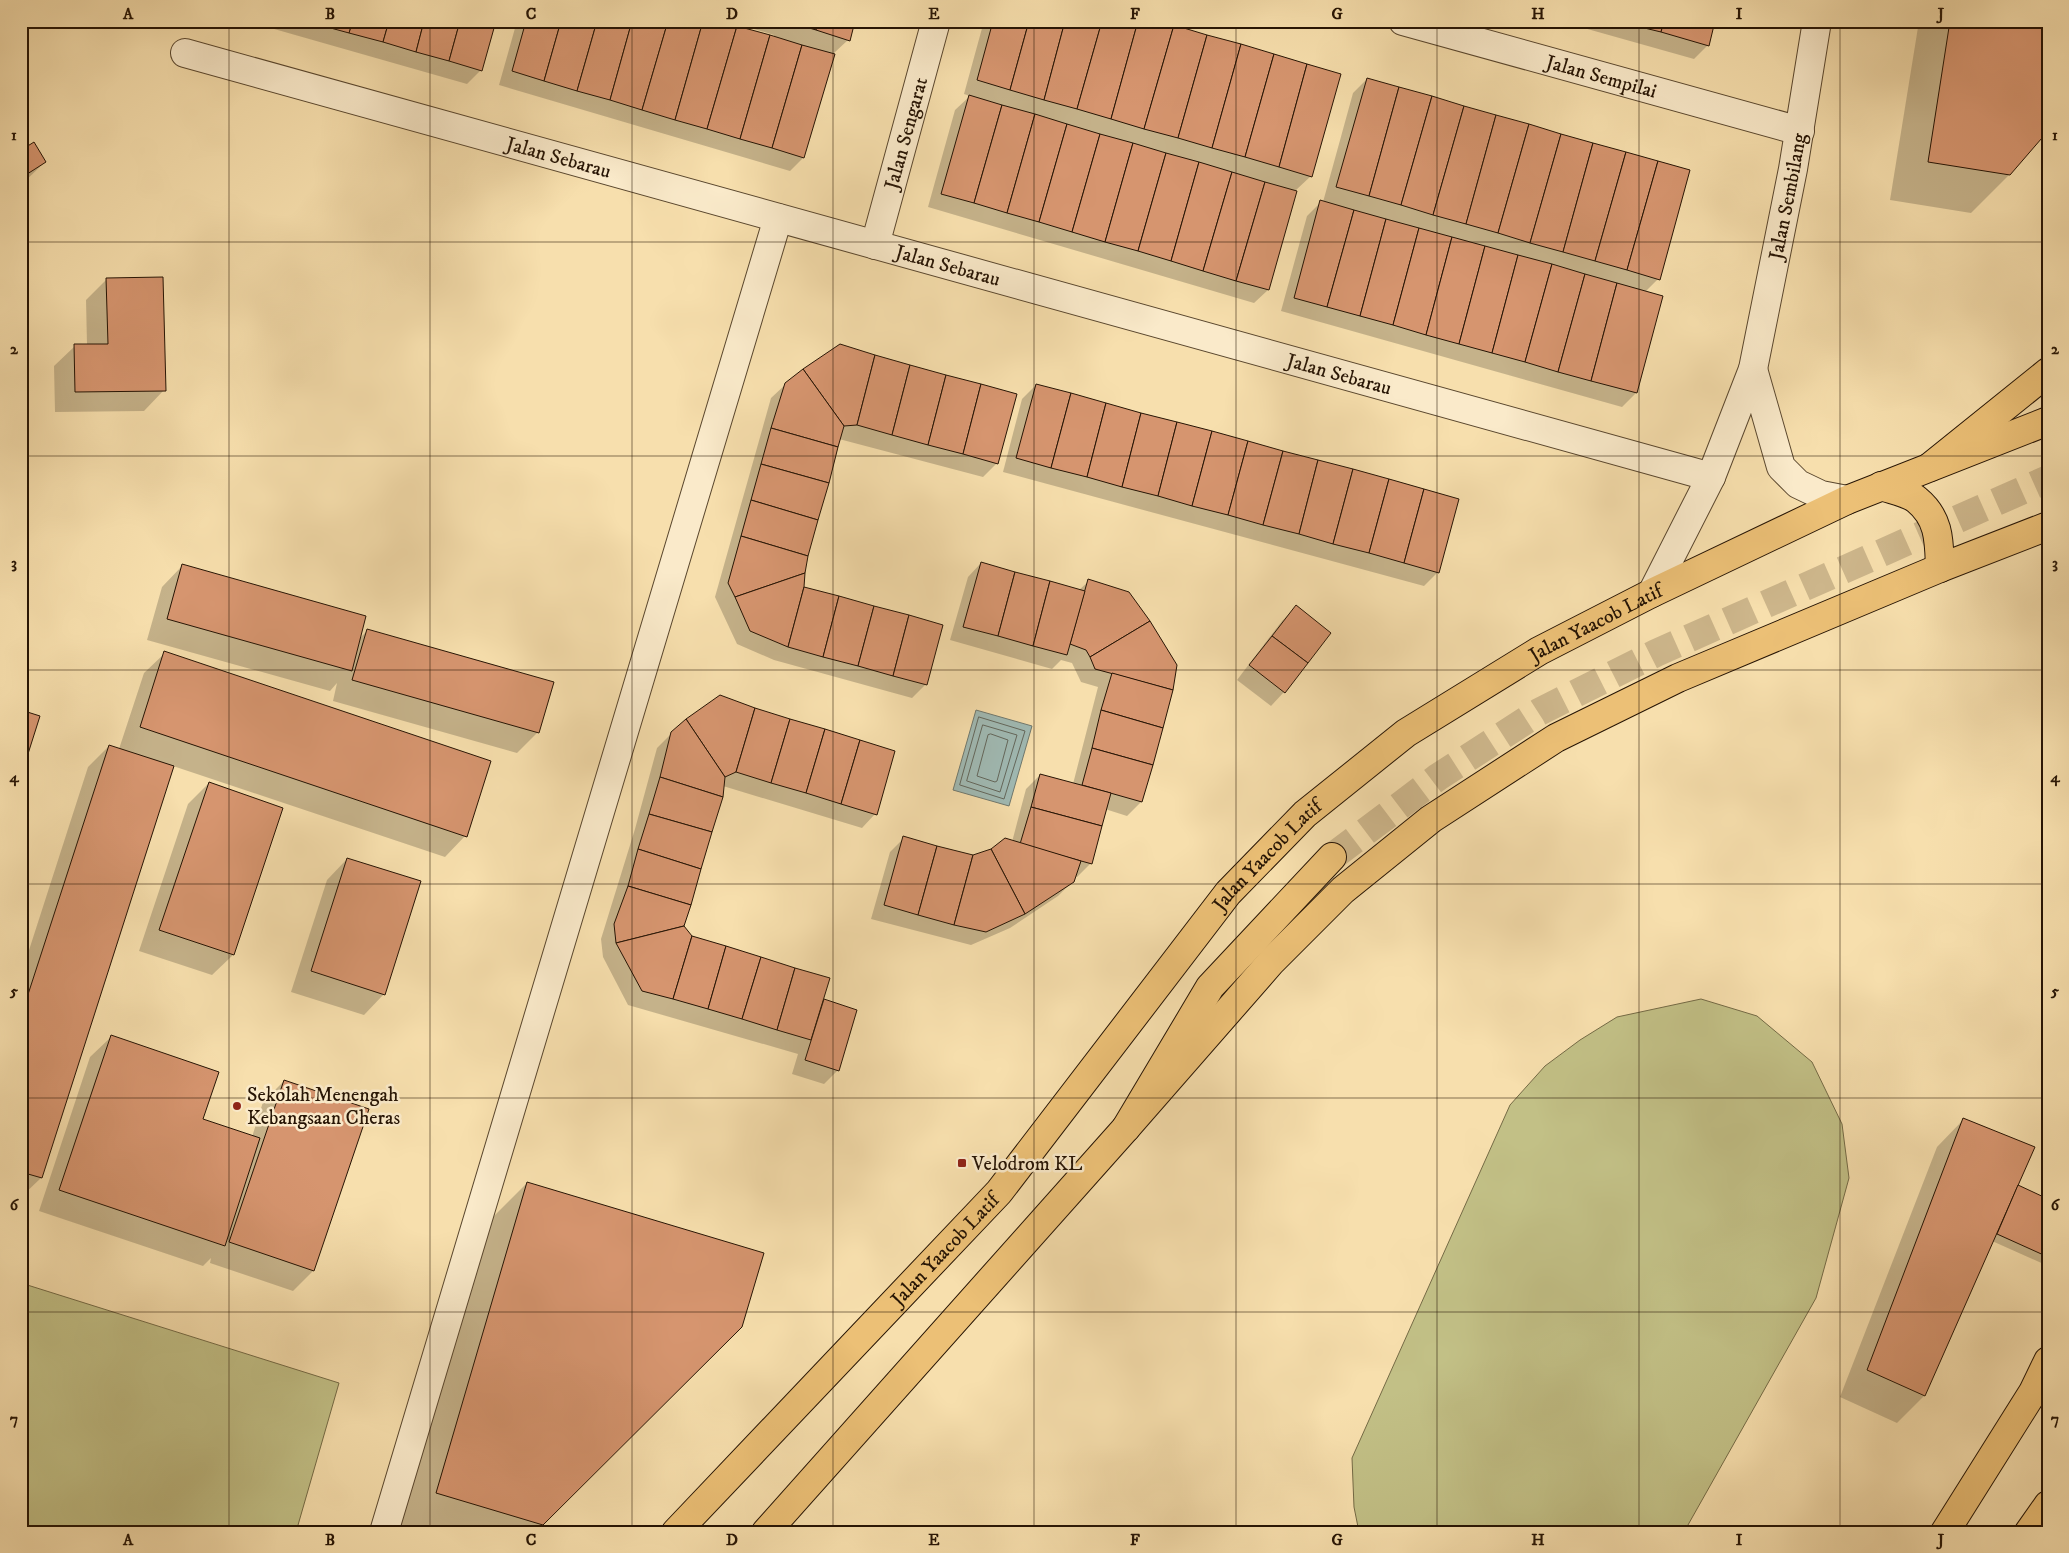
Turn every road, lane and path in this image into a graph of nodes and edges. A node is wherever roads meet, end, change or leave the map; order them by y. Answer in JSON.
{"nodes":[{"id":1,"x":936,"y":21,"type":"edge"},
{"id":2,"x":1403,"y":21,"type":"edge"},
{"id":3,"x":1817,"y":21,"type":"edge"},
{"id":4,"x":185,"y":53,"type":"dead end"},
{"id":5,"x":1800,"y":131,"type":"junction"},
{"id":6,"x":778,"y":218,"type":"junction"},
{"id":7,"x":875,"y":245,"type":"junction"},
{"id":8,"x":1753,"y":369,"type":"junction"},
{"id":9,"x":2048,"y":372,"type":"edge"},
{"id":10,"x":2048,"y":421,"type":"edge"},
{"id":11,"x":1930,"y":467,"type":"junction"},
{"id":12,"x":1711,"y":477,"type":"junction"},
{"id":13,"x":1881,"y":486,"type":"junction"},
{"id":14,"x":1847,"y":500,"type":"junction"},
{"id":15,"x":2048,"y":526,"type":"edge"},
{"id":16,"x":1940,"y":568,"type":"junction"},
{"id":17,"x":1652,"y":593,"type":"junction"},
{"id":18,"x":1332,"y":856,"type":"tunnel mouth"},
{"id":19,"x":1126,"y":1128,"type":"junction"},
{"id":20,"x":2048,"y":1361,"type":"edge"},
{"id":21,"x":2048,"y":1505,"type":"edge"},
{"id":22,"x":384,"y":1532,"type":"edge"},
{"id":23,"x":676,"y":1532,"type":"edge"},
{"id":24,"x":766,"y":1532,"type":"edge"},
{"id":25,"x":1945,"y":1532,"type":"edge"},
{"id":26,"x":2029,"y":1532,"type":"edge"}],
"edges":[{"from":1,"to":7,"type":"street","name":"Jalan Sengarat"},
{"from":2,"to":5,"type":"street","name":"Jalan Sempilai"},
{"from":3,"to":5,"type":"street","name":"Jalan Sembilang"},
{"from":4,"to":6,"type":"street","name":"Jalan Sebarau"},
{"from":5,"to":8,"type":"street","name":"Jalan Sembilang"},
{"from":6,"to":7,"type":"street","name":"Jalan Sebarau"},
{"from":6,"to":22,"type":"street"},
{"from":7,"to":12,"type":"street","name":"Jalan Sebarau"},
{"from":8,"to":12,"type":"street","name":"Jalan Sembilang"},
{"from":8,"to":14,"type":"street","name":"Jalan Sembilang"},
{"from":9,"to":11,"type":"main road"},
{"from":10,"to":11,"type":"main road","name":"Jalan Yaacob Latif"},
{"from":11,"to":13,"type":"main road","name":"Jalan Yaacob Latif"},
{"from":12,"to":17,"type":"street","name":"Jalan Sembilang"},
{"from":13,"to":14,"type":"main road","name":"Jalan Yaacob Latif"},
{"from":13,"to":16,"type":"main road"},
{"from":14,"to":17,"type":"main road","name":"Jalan Yaacob Latif"},
{"from":15,"to":16,"type":"main road"},
{"from":16,"to":19,"type":"main road"},
{"from":17,"to":23,"type":"main road","name":"Jalan Yaacob Latif"},
{"from":18,"to":19,"type":"main road"},
{"from":19,"to":24,"type":"main road"},
{"from":20,"to":25,"type":"main road"},
{"from":21,"to":26,"type":"main road"}]}
